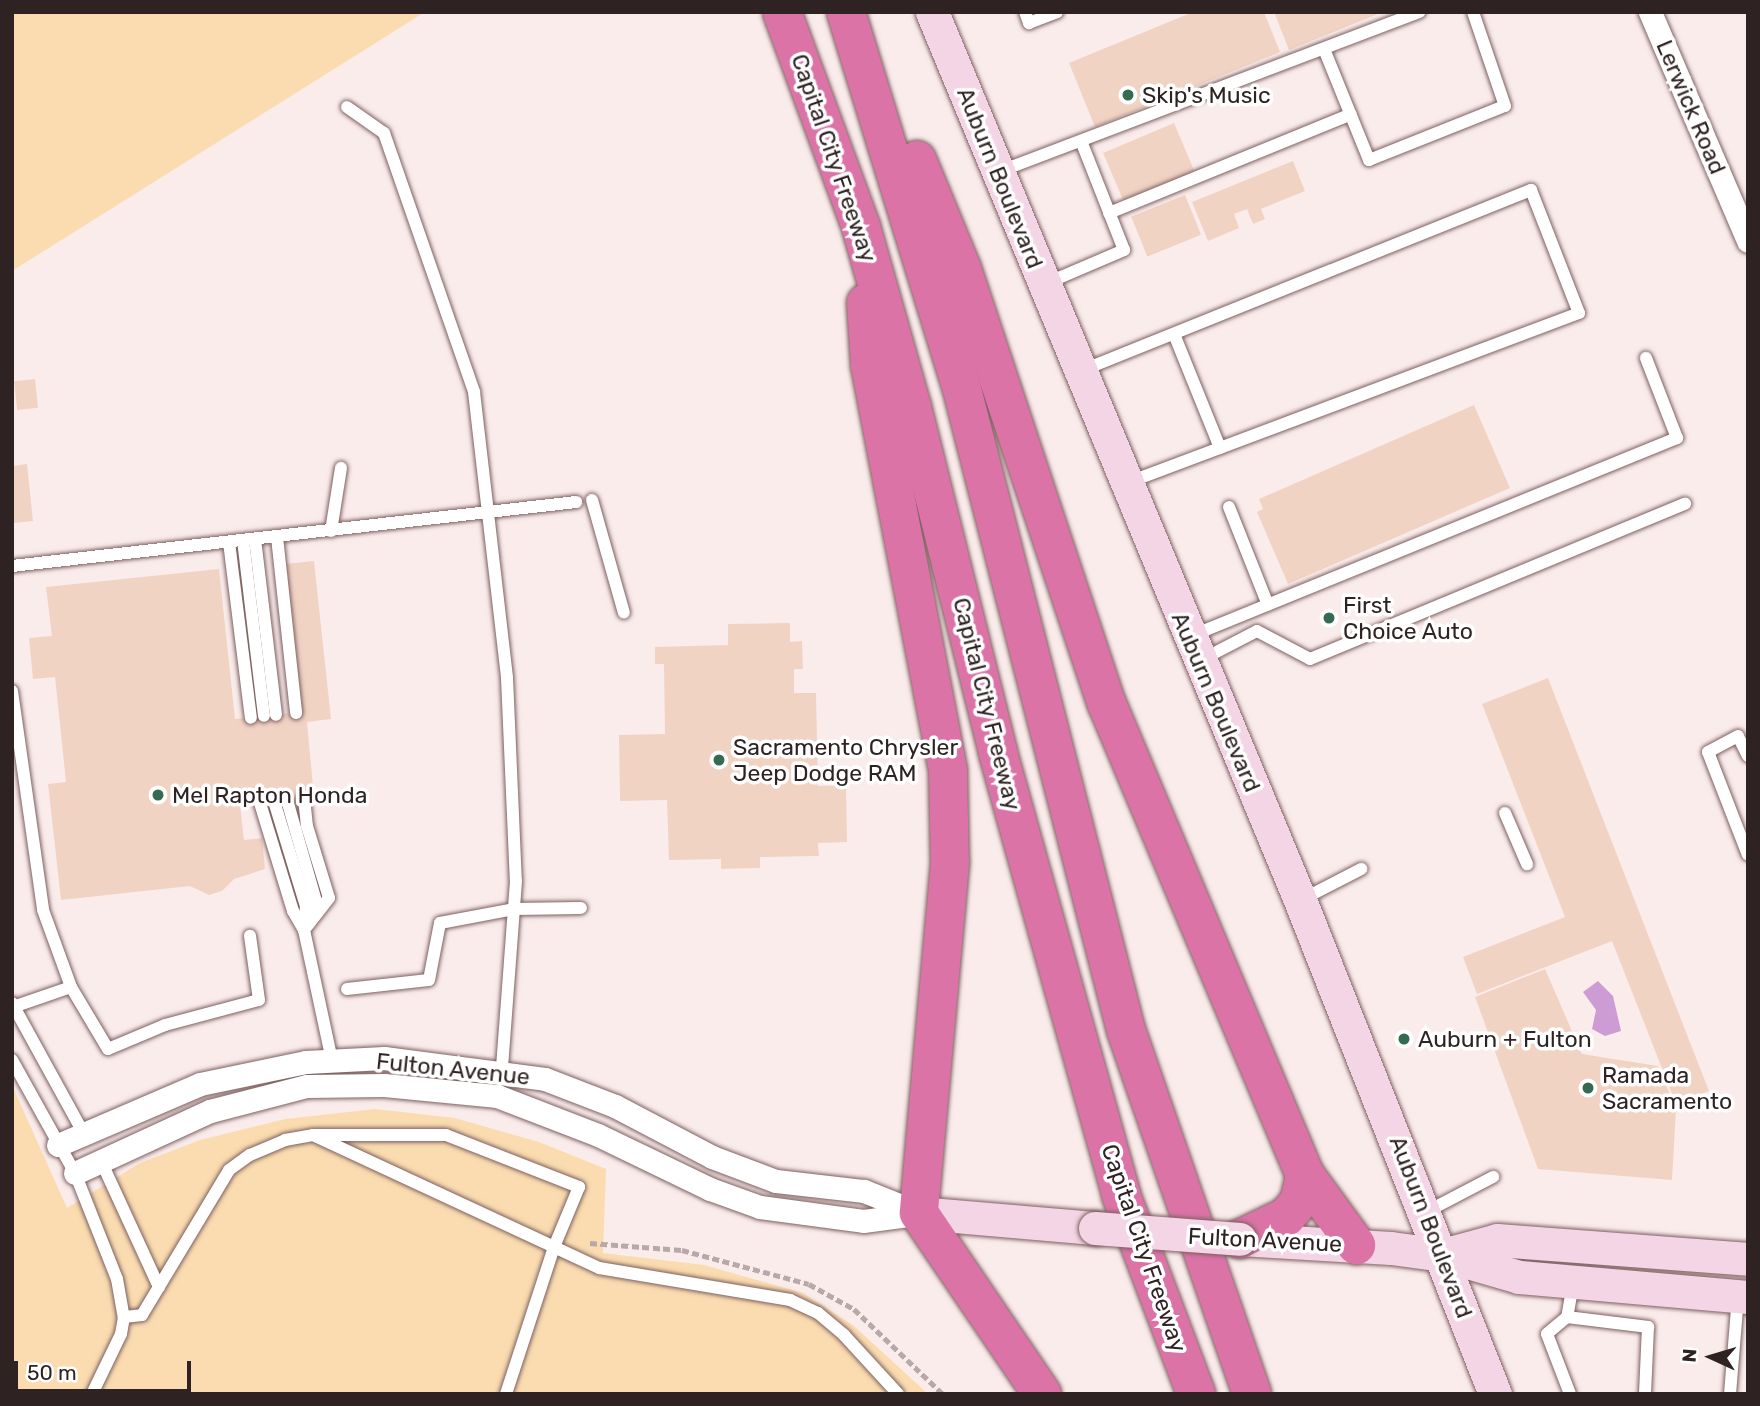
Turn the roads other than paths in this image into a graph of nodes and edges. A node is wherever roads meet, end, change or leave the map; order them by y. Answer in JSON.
{"nodes":[{"id":1,"x":782,"y":12,"type":"edge"},
{"id":2,"x":846,"y":12,"type":"edge"},
{"id":3,"x":857,"y":12,"type":"edge"},
{"id":4,"x":932,"y":12,"type":"edge"},
{"id":5,"x":1025,"y":12,"type":"edge"},
{"id":6,"x":1057,"y":12,"type":"edge"},
{"id":7,"x":1420,"y":12,"type":"edge"},
{"id":8,"x":1473,"y":12,"type":"edge"},
{"id":9,"x":1650,"y":12,"type":"edge"},
{"id":10,"x":1324,"y":49,"type":"junction"},
{"id":11,"x":347,"y":107,"type":"dead end"},
{"id":12,"x":1351,"y":114,"type":"junction"},
{"id":13,"x":1081,"y":141,"type":"junction"},
{"id":14,"x":998,"y":173,"type":"junction"},
{"id":15,"x":1110,"y":213,"type":"junction"},
{"id":16,"x":861,"y":227,"type":"junction"},
{"id":17,"x":1748,"y":241,"type":"edge"},
{"id":18,"x":1043,"y":285,"type":"junction"},
{"id":19,"x":1174,"y":334,"type":"junction"},
{"id":20,"x":1646,"y":358,"type":"dead end"},
{"id":21,"x":1079,"y":372,"type":"junction"},
{"id":22,"x":1220,"y":448,"type":"junction"},
{"id":23,"x":341,"y":468,"type":"dead end"},
{"id":24,"x":1126,"y":484,"type":"junction"},
{"id":25,"x":592,"y":500,"type":"dead end"},
{"id":26,"x":576,"y":502,"type":"dead end"},
{"id":27,"x":1685,"y":504,"type":"dead end"},
{"id":28,"x":1229,"y":507,"type":"dead end"},
{"id":29,"x":488,"y":513,"type":"junction"},
{"id":30,"x":331,"y":531,"type":"junction"},
{"id":31,"x":277,"y":537,"type":"junction"},
{"id":32,"x":249,"y":540,"type":"junction"},
{"id":33,"x":229,"y":542,"type":"junction"},
{"id":34,"x":12,"y":566,"type":"edge"},
{"id":35,"x":1268,"y":605,"type":"junction"},
{"id":36,"x":624,"y":613,"type":"dead end"},
{"id":37,"x":1193,"y":650,"type":"junction"},
{"id":38,"x":12,"y":691,"type":"edge"},
{"id":39,"x":296,"y":713,"type":"dead end"},
{"id":40,"x":1748,"y":755,"type":"edge"},
{"id":41,"x":304,"y":798,"type":"dead end"},
{"id":42,"x":281,"y":801,"type":"dead end"},
{"id":43,"x":260,"y":803,"type":"dead end"},
{"id":44,"x":1505,"y":813,"type":"dead end"},
{"id":45,"x":1745,"y":839,"type":"edge"},
{"id":46,"x":1748,"y":855,"type":"edge"},
{"id":47,"x":1527,"y":864,"type":"dead end"},
{"id":48,"x":1362,"y":869,"type":"dead end"},
{"id":49,"x":1300,"y":900,"type":"junction"},
{"id":50,"x":581,"y":908,"type":"dead end"},
{"id":51,"x":514,"y":909,"type":"junction"},
{"id":52,"x":304,"y":930,"type":"junction"},
{"id":53,"x":250,"y":936,"type":"dead end"},
{"id":54,"x":71,"y":988,"type":"junction"},
{"id":55,"x":347,"y":989,"type":"dead end"},
{"id":56,"x":13,"y":1005,"type":"edge"},
{"id":57,"x":12,"y":1060,"type":"edge"},
{"id":58,"x":332,"y":1061,"type":"junction"},
{"id":59,"x":503,"y":1071,"type":"junction"},
{"id":60,"x":497,"y":1097,"type":"junction"},
{"id":61,"x":83,"y":1132,"type":"junction"},
{"id":62,"x":313,"y":1135,"type":"junction"},
{"id":63,"x":58,"y":1145,"type":"junction"},
{"id":64,"x":101,"y":1161,"type":"junction"},
{"id":65,"x":75,"y":1173,"type":"junction"},
{"id":66,"x":1305,"y":1175,"type":"junction"},
{"id":67,"x":1493,"y":1177,"type":"dead end"},
{"id":68,"x":1426,"y":1212,"type":"junction"},
{"id":69,"x":919,"y":1213,"type":"junction"},
{"id":70,"x":1240,"y":1239,"type":"junction"},
{"id":71,"x":1356,"y":1245,"type":"junction"},
{"id":72,"x":554,"y":1247,"type":"junction"},
{"id":73,"x":1443,"y":1255,"type":"junction"},
{"id":74,"x":1748,"y":1259,"type":"edge"},
{"id":75,"x":1573,"y":1282,"type":"junction"},
{"id":76,"x":159,"y":1287,"type":"junction"},
{"id":77,"x":1743,"y":1297,"type":"edge"},
{"id":78,"x":124,"y":1317,"type":"junction"},
{"id":79,"x":1567,"y":1317,"type":"junction"},
{"id":80,"x":92,"y":1394,"type":"edge"},
{"id":81,"x":506,"y":1394,"type":"edge"},
{"id":82,"x":898,"y":1394,"type":"edge"},
{"id":83,"x":1042,"y":1394,"type":"edge"},
{"id":84,"x":1196,"y":1394,"type":"edge"},
{"id":85,"x":1252,"y":1394,"type":"edge"},
{"id":86,"x":1495,"y":1394,"type":"edge"},
{"id":87,"x":1570,"y":1394,"type":"edge"},
{"id":88,"x":1645,"y":1394,"type":"edge"},
{"id":89,"x":1731,"y":1394,"type":"edge"}],
"edges":[{"from":1,"to":16,"type":"highway","name":"Capital City Freeway"},
{"from":2,"to":85,"type":"highway"},
{"from":3,"to":66,"type":"highway"},
{"from":4,"to":14,"type":"main road","name":"Auburn Boulevard"},
{"from":5,"to":6,"type":"lane"},
{"from":7,"to":10,"type":"lane"},
{"from":8,"to":12,"type":"lane"},
{"from":9,"to":17,"type":"street","name":"Lerwick Road"},
{"from":10,"to":12,"type":"lane"},
{"from":10,"to":13,"type":"lane"},
{"from":11,"to":29,"type":"lane"},
{"from":12,"to":15,"type":"lane"},
{"from":13,"to":14,"type":"lane"},
{"from":13,"to":15,"type":"lane"},
{"from":14,"to":18,"type":"main road","name":"Auburn Boulevard"},
{"from":15,"to":18,"type":"lane"},
{"from":16,"to":69,"type":"highway"},
{"from":16,"to":84,"type":"highway","name":"Capital City Freeway"},
{"from":18,"to":21,"type":"main road","name":"Auburn Boulevard"},
{"from":19,"to":21,"type":"lane"},
{"from":19,"to":22,"type":"lane"},
{"from":19,"to":22,"type":"lane"},
{"from":20,"to":35,"type":"lane"},
{"from":21,"to":24,"type":"main road","name":"Auburn Boulevard"},
{"from":22,"to":24,"type":"lane"},
{"from":23,"to":30,"type":"lane"},
{"from":24,"to":37,"type":"main road","name":"Auburn Boulevard"},
{"from":25,"to":36,"type":"lane"},
{"from":26,"to":29,"type":"lane"},
{"from":27,"to":37,"type":"lane"},
{"from":28,"to":35,"type":"lane"},
{"from":29,"to":30,"type":"lane"},
{"from":29,"to":51,"type":"lane"},
{"from":30,"to":31,"type":"lane"},
{"from":31,"to":32,"type":"lane"},
{"from":31,"to":39,"type":"lane"},
{"from":32,"to":33,"type":"lane"},
{"from":32,"to":33,"type":"lane"},
{"from":33,"to":34,"type":"lane"},
{"from":35,"to":37,"type":"lane"},
{"from":37,"to":49,"type":"main road","name":"Auburn Boulevard"},
{"from":38,"to":54,"type":"lane"},
{"from":40,"to":45,"type":"lane"},
{"from":41,"to":52,"type":"lane"},
{"from":42,"to":52,"type":"lane"},
{"from":43,"to":52,"type":"lane"},
{"from":44,"to":47,"type":"lane"},
{"from":45,"to":46,"type":"lane"},
{"from":48,"to":49,"type":"lane"},
{"from":49,"to":68,"type":"main road","name":"Auburn Boulevard"},
{"from":50,"to":51,"type":"lane"},
{"from":51,"to":55,"type":"lane"},
{"from":51,"to":59,"type":"lane"},
{"from":52,"to":58,"type":"lane"},
{"from":53,"to":54,"type":"lane"},
{"from":54,"to":56,"type":"lane"},
{"from":56,"to":61,"type":"lane"},
{"from":57,"to":63,"type":"lane"},
{"from":58,"to":59,"type":"street","name":"Fulton Avenue"},
{"from":58,"to":61,"type":"street","name":"Fulton Avenue"},
{"from":59,"to":60,"type":"lane"},
{"from":59,"to":69,"type":"street","name":"Fulton Avenue"},
{"from":60,"to":64,"type":"street","name":"Fulton Avenue"},
{"from":60,"to":69,"type":"street","name":"Fulton Avenue"},
{"from":61,"to":63,"type":"street","name":"Fulton Avenue"},
{"from":61,"to":64,"type":"street"},
{"from":62,"to":72,"type":"lane"},
{"from":62,"to":72,"type":"lane"},
{"from":62,"to":76,"type":"lane"},
{"from":63,"to":65,"type":"lane"},
{"from":64,"to":65,"type":"street","name":"Fulton Avenue"},
{"from":64,"to":76,"type":"lane"},
{"from":65,"to":78,"type":"lane"},
{"from":66,"to":70,"type":"highway"},
{"from":66,"to":71,"type":"highway"},
{"from":67,"to":68,"type":"lane"},
{"from":68,"to":73,"type":"main road","name":"Auburn Boulevard"},
{"from":69,"to":70,"type":"main road","name":"Fulton Avenue","bridge":true},
{"from":69,"to":83,"type":"highway"},
{"from":70,"to":71,"type":"main road","name":"Fulton Avenue"},
{"from":71,"to":73,"type":"main road","name":"Fulton Avenue"},
{"from":72,"to":81,"type":"lane"},
{"from":72,"to":82,"type":"lane"},
{"from":73,"to":74,"type":"main road","name":"Fulton Avenue"},
{"from":73,"to":75,"type":"main road","name":"Fulton Avenue"},
{"from":73,"to":86,"type":"main road","name":"Auburn Boulevard"},
{"from":75,"to":77,"type":"main road","name":"Fulton Avenue"},
{"from":75,"to":79,"type":"lane"},
{"from":76,"to":78,"type":"lane"},
{"from":77,"to":89,"type":"lane"},
{"from":78,"to":80,"type":"lane"},
{"from":79,"to":87,"type":"lane"},
{"from":79,"to":88,"type":"lane"}]}
